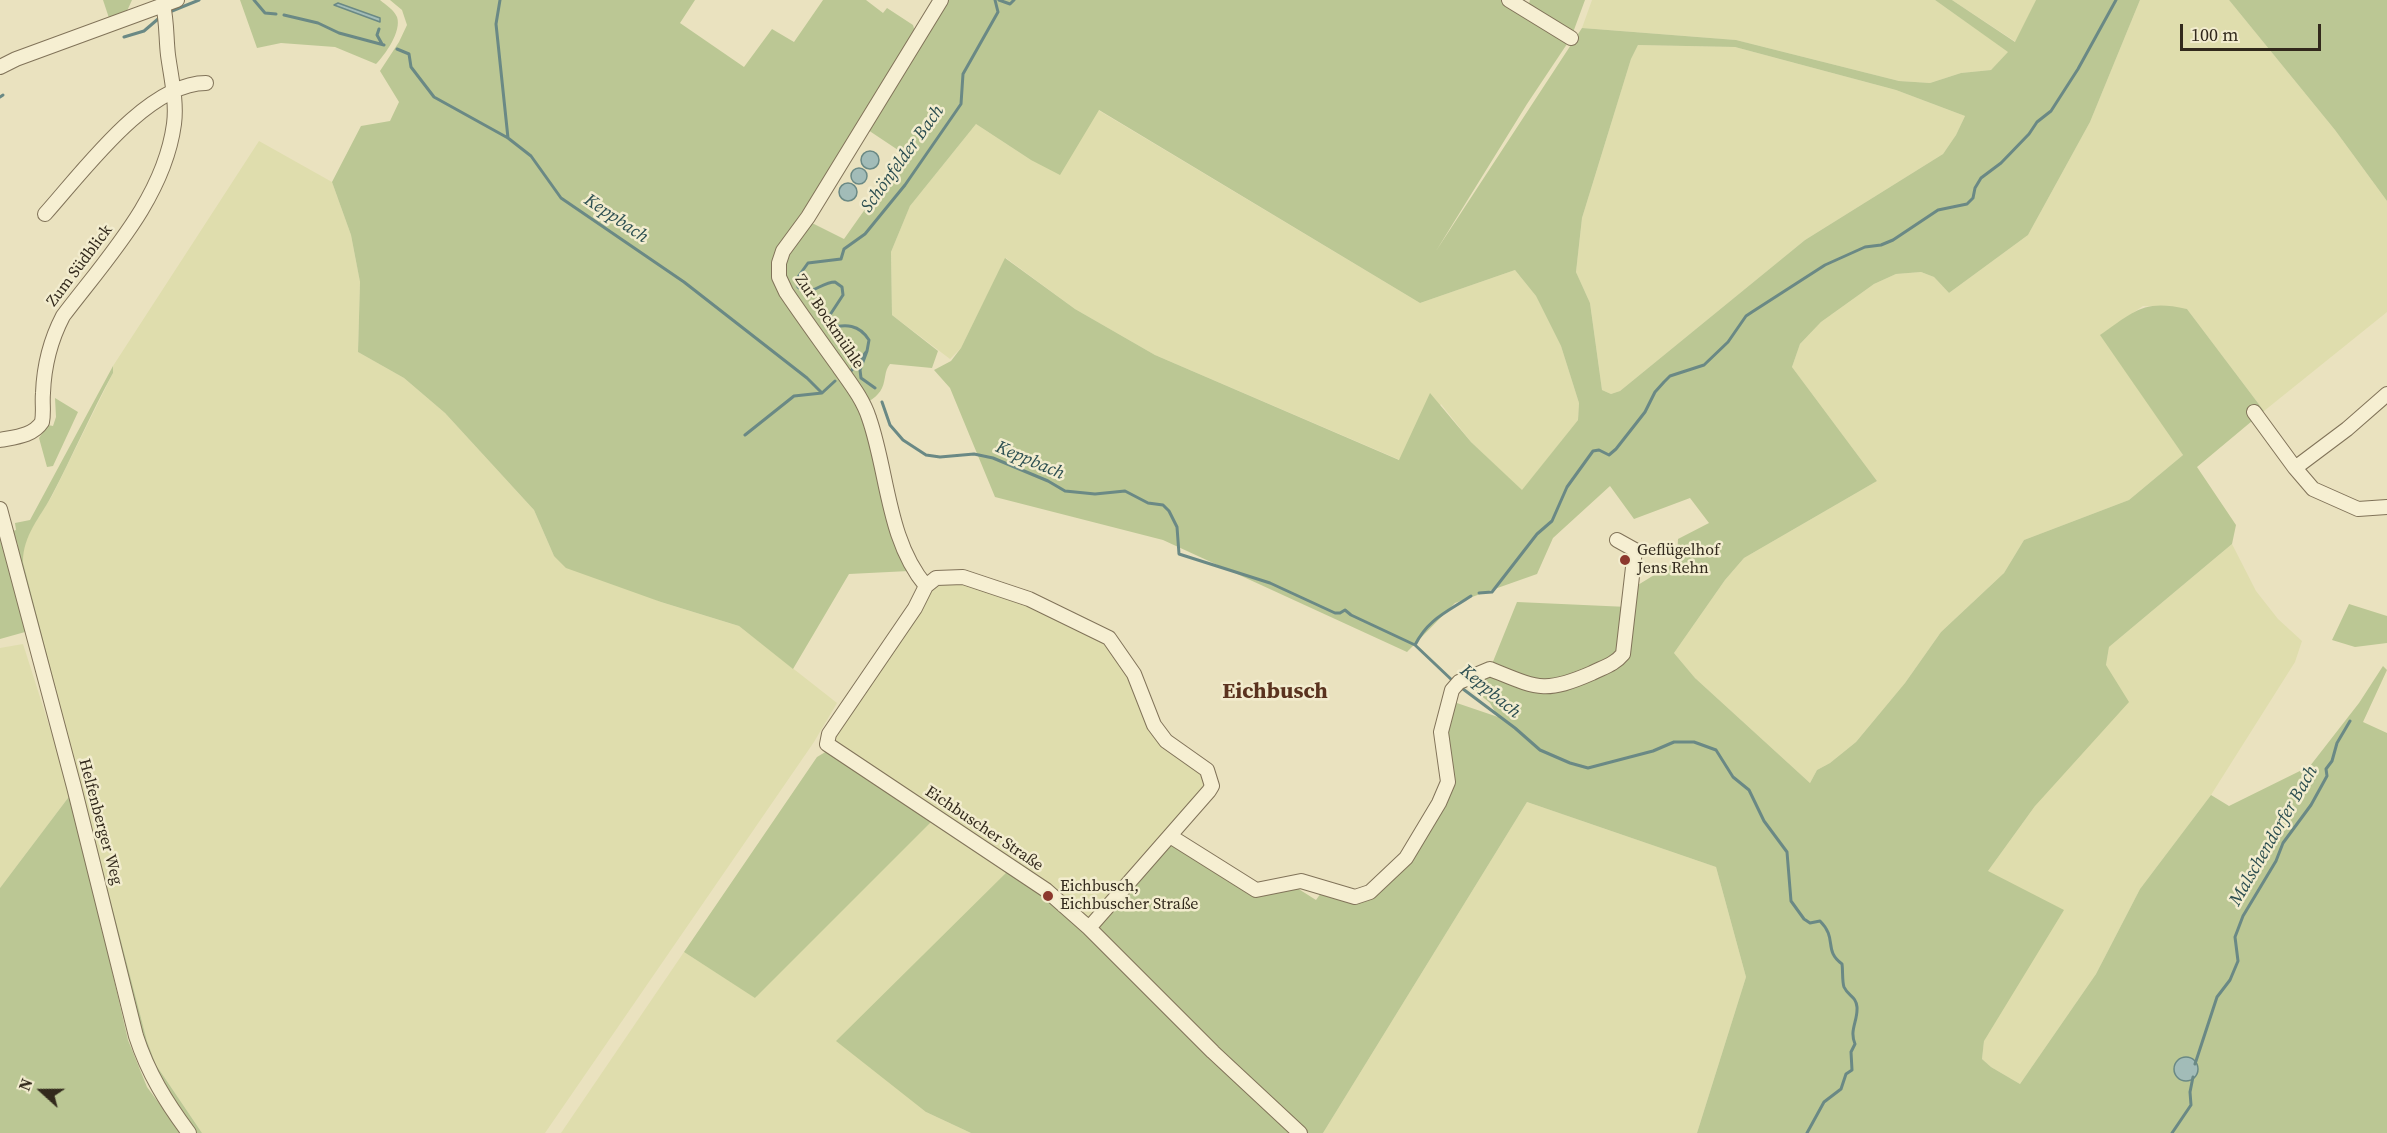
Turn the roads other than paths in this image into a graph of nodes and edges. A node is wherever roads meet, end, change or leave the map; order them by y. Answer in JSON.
{"nodes":[{"id":1,"x":177,"y":0,"type":"edge"},
{"id":2,"x":941,"y":0,"type":"edge"},
{"id":3,"x":1509,"y":0,"type":"edge"},
{"id":4,"x":163,"y":5,"type":"junction"},
{"id":5,"x":1571,"y":38,"type":"dead end"},
{"id":6,"x":0,"y":67,"type":"edge"},
{"id":7,"x":206,"y":83,"type":"dead end"},
{"id":8,"x":173,"y":91,"type":"junction"},
{"id":9,"x":45,"y":214,"type":"dead end"},
{"id":10,"x":2387,"y":394,"type":"edge"},
{"id":11,"x":2254,"y":412,"type":"dead end"},
{"id":12,"x":0,"y":440,"type":"edge"},
{"id":13,"x":2295,"y":468,"type":"junction"},
{"id":14,"x":2387,"y":507,"type":"edge"},
{"id":15,"x":0,"y":509,"type":"edge"},
{"id":16,"x":1617,"y":540,"type":"dead end"},
{"id":17,"x":926,"y":586,"type":"junction"},
{"id":18,"x":1170,"y":836,"type":"junction"},
{"id":19,"x":1089,"y":928,"type":"junction"},
{"id":20,"x":189,"y":1133,"type":"edge"},
{"id":21,"x":1300,"y":1133,"type":"edge"}],
"edges":[{"from":1,"to":4,"type":"street"},
{"from":2,"to":17,"type":"street","name":"Zur Bockmühle"},
{"from":3,"to":5,"type":"street"},
{"from":4,"to":6,"type":"street"},
{"from":4,"to":8,"type":"street","name":"Zum Südblick"},
{"from":7,"to":8,"type":"street"},
{"from":8,"to":9,"type":"street"},
{"from":8,"to":12,"type":"street","name":"Zum Südblick"},
{"from":10,"to":13,"type":"street"},
{"from":11,"to":13,"type":"street"},
{"from":13,"to":14,"type":"street"},
{"from":15,"to":20,"type":"street","name":"Helfenberger Weg"},
{"from":16,"to":18,"type":"street"},
{"from":17,"to":18,"type":"street"},
{"from":17,"to":19,"type":"street","name":"Eichbuscher Straße"},
{"from":18,"to":19,"type":"street"},
{"from":19,"to":21,"type":"street","name":"Eichbuscher Straße"}]}
